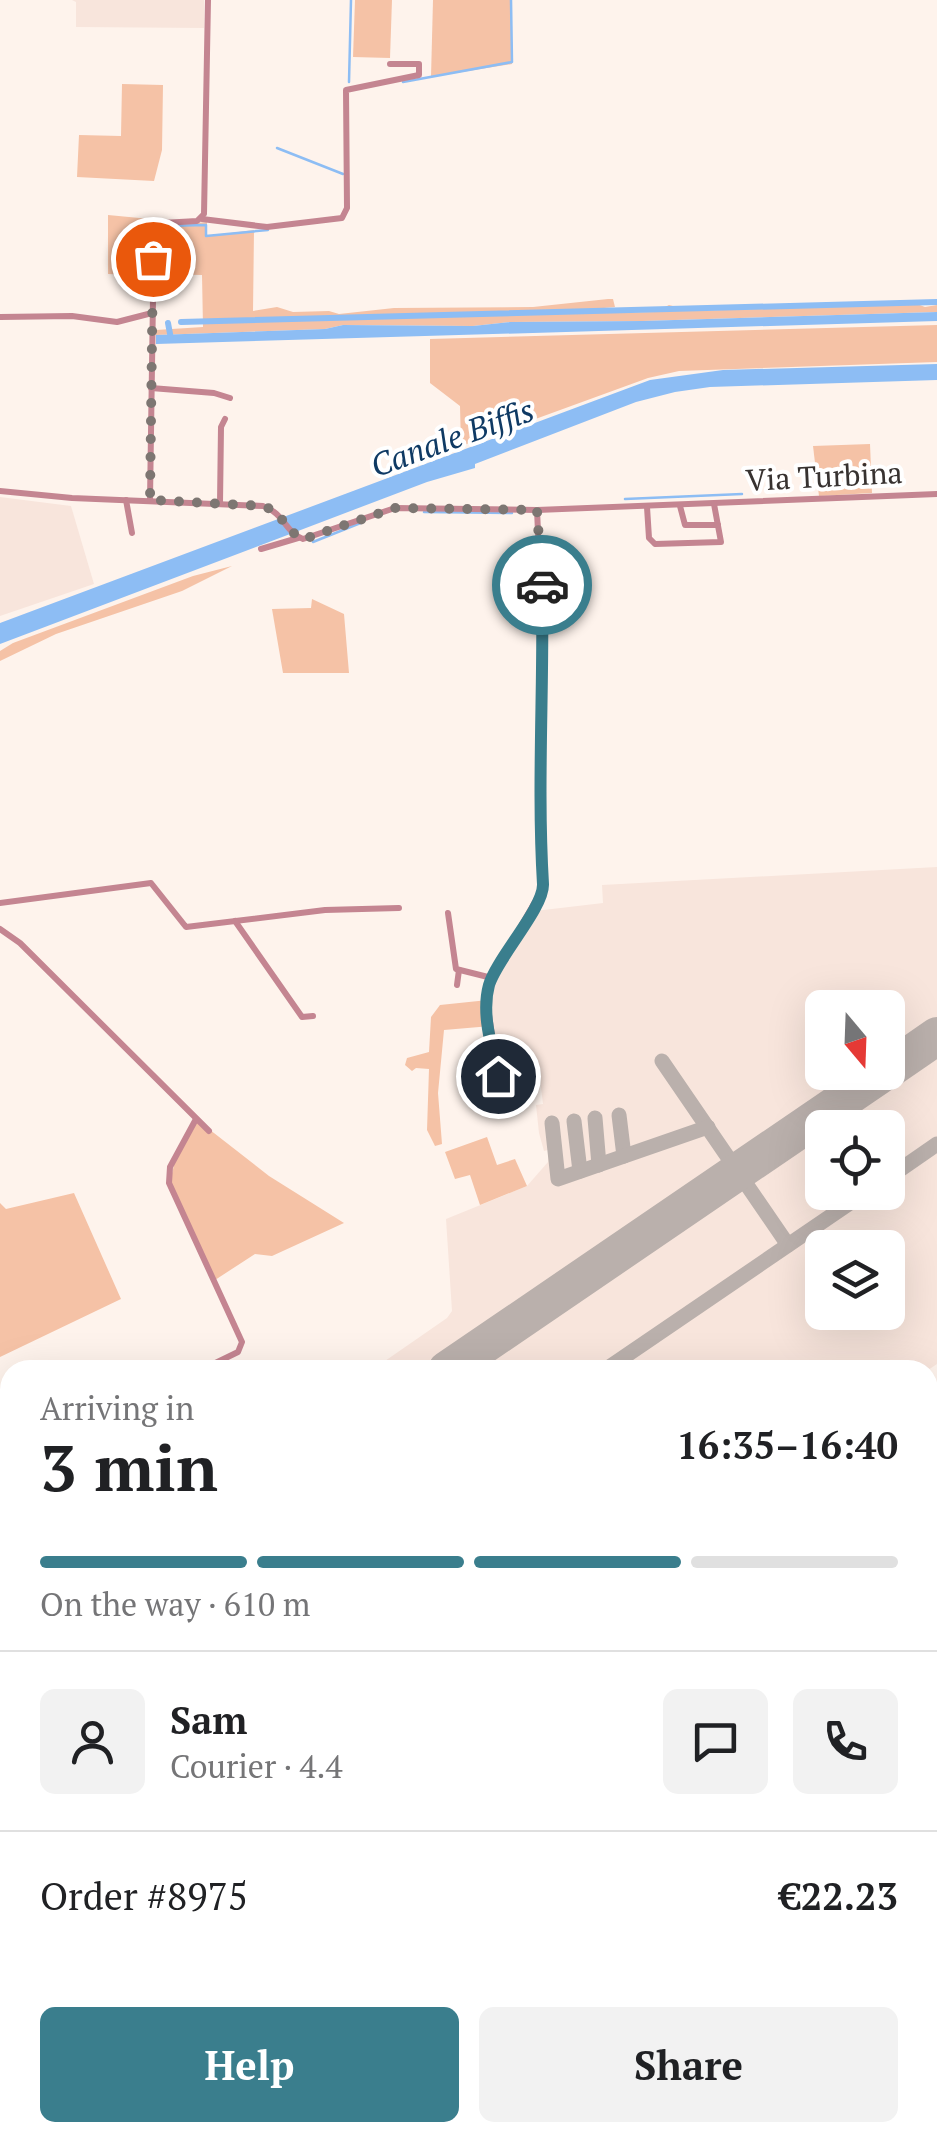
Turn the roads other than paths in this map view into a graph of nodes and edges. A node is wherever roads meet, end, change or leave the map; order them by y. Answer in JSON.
{"nodes":[{"id":1,"x":208,"y":0,"type":"edge"},
{"id":2,"x":390,"y":64,"type":"dead end"},
{"id":3,"x":202,"y":219,"type":"junction"},
{"id":4,"x":152,"y":314,"type":"junction"},
{"id":5,"x":0,"y":317,"type":"edge"},
{"id":6,"x":151,"y":388,"type":"junction"},
{"id":7,"x":230,"y":398,"type":"dead end"},
{"id":8,"x":225,"y":418,"type":"dead end"},
{"id":9,"x":0,"y":490,"type":"edge"},
{"id":10,"x":937,"y":494,"type":"edge"},
{"id":11,"x":126,"y":500,"type":"junction"},
{"id":12,"x":150,"y":500,"type":"junction"},
{"id":13,"x":220,"y":502,"type":"junction"},
{"id":14,"x":714,"y":504,"type":"junction"},
{"id":15,"x":680,"y":506,"type":"junction"},
{"id":16,"x":648,"y":507,"type":"junction"},
{"id":17,"x":537,"y":510,"type":"junction"},
{"id":18,"x":718,"y":524,"type":"junction"},
{"id":19,"x":132,"y":534,"type":"dead end"},
{"id":20,"x":297,"y":537,"type":"junction"},
{"id":21,"x":261,"y":549,"type":"dead end"},
{"id":22,"x":0,"y":903,"type":"edge"},
{"id":23,"x":399,"y":908,"type":"dead end"},
{"id":24,"x":448,"y":913,"type":"dead end"},
{"id":25,"x":235,"y":921,"type":"junction"},
{"id":26,"x":0,"y":928,"type":"edge"},
{"id":27,"x":459,"y":970,"type":"junction"},
{"id":28,"x":492,"y":978,"type":"junction"},
{"id":29,"x":458,"y":985,"type":"dead end"},
{"id":30,"x":313,"y":1016,"type":"dead end"},
{"id":31,"x":498,"y":1076,"type":"junction"},
{"id":32,"x":506,"y":1102,"type":"dead end"},
{"id":33,"x":521,"y":1102,"type":"dead end"},
{"id":34,"x":196,"y":1119,"type":"junction"},
{"id":35,"x":208,"y":1131,"type":"dead end"},
{"id":36,"x":222,"y":1360,"type":"edge"}],
"edges":[{"from":1,"to":3,"type":"street"},
{"from":2,"to":3,"type":"street"},
{"from":3,"to":4,"type":"street"},
{"from":4,"to":5,"type":"street"},
{"from":4,"to":6,"type":"street"},
{"from":6,"to":7,"type":"street"},
{"from":6,"to":12,"type":"street"},
{"from":8,"to":13,"type":"street"},
{"from":9,"to":11,"type":"street"},
{"from":10,"to":14,"type":"street","name":"Via Turbina"},
{"from":11,"to":12,"type":"street"},
{"from":11,"to":19,"type":"street"},
{"from":12,"to":13,"type":"street"},
{"from":13,"to":20,"type":"street"},
{"from":14,"to":15,"type":"street","name":"Via Turbina"},
{"from":14,"to":18,"type":"street","name":"Via Turbina"},
{"from":15,"to":16,"type":"street","name":"Via Turbina"},
{"from":15,"to":18,"type":"street","name":"Via Turbina"},
{"from":16,"to":17,"type":"street","name":"Via Turbina"},
{"from":16,"to":18,"type":"street","name":"Via Turbina"},
{"from":17,"to":20,"type":"street","name":"Via Turbina"},
{"from":17,"to":28,"type":"street"},
{"from":20,"to":21,"type":"street","name":"Via Turbina"},
{"from":22,"to":25,"type":"street"},
{"from":23,"to":25,"type":"street"},
{"from":24,"to":27,"type":"street"},
{"from":25,"to":30,"type":"street"},
{"from":26,"to":34,"type":"street"},
{"from":27,"to":28,"type":"street"},
{"from":27,"to":29,"type":"street"},
{"from":28,"to":31,"type":"street"},
{"from":31,"to":32,"type":"street"},
{"from":31,"to":33,"type":"street"},
{"from":34,"to":35,"type":"street"},
{"from":34,"to":36,"type":"street"}]}
